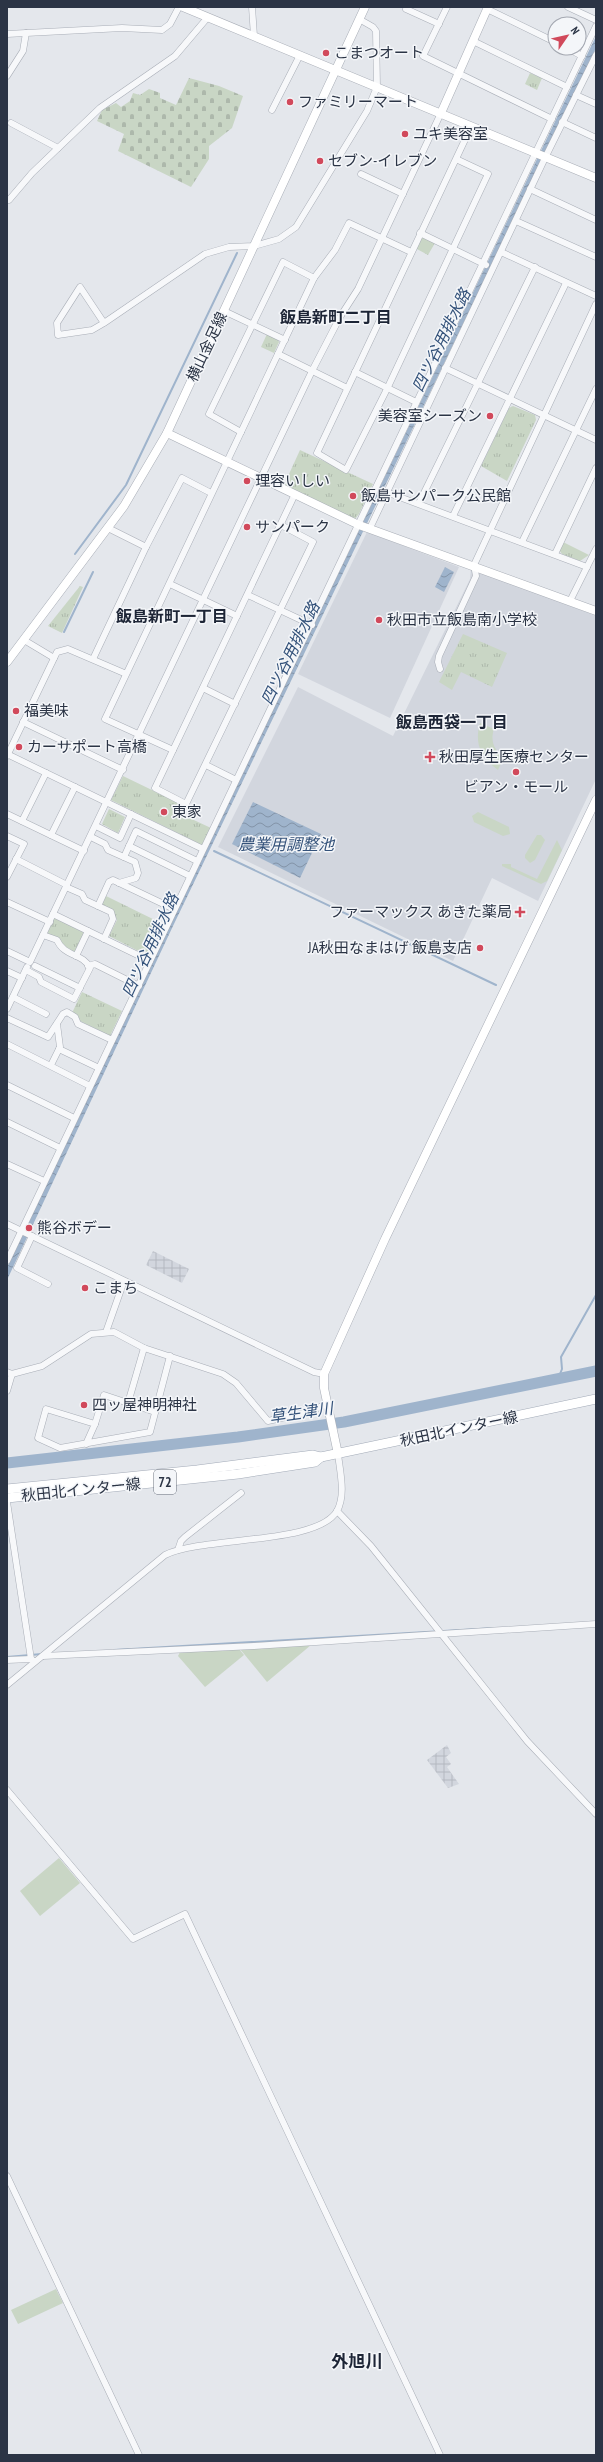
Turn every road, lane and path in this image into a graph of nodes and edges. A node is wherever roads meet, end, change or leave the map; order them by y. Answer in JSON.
{"nodes":[{"id":1,"x":179,"y":7,"type":"edge"},
{"id":2,"x":183,"y":7,"type":"edge"},
{"id":3,"x":252,"y":7,"type":"edge"},
{"id":4,"x":365,"y":7,"type":"edge"},
{"id":5,"x":407,"y":7,"type":"edge"},
{"id":6,"x":447,"y":7,"type":"edge"},
{"id":7,"x":568,"y":7,"type":"edge"},
{"id":8,"x":488,"y":8,"type":"edge"},
{"id":9,"x":208,"y":17,"type":"junction"},
{"id":10,"x":359,"y":19,"type":"junction"},
{"id":11,"x":596,"y":20,"type":"edge"},
{"id":12,"x":439,"y":24,"type":"junction"},
{"id":13,"x":596,"y":26,"type":"edge"},
{"id":14,"x":26,"y":33,"type":"junction"},
{"id":15,"x":7,"y":34,"type":"edge"},
{"id":16,"x":254,"y":36,"type":"junction"},
{"id":17,"x":547,"y":38,"type":"edge"},
{"id":18,"x":473,"y":42,"type":"junction"},
{"id":19,"x":587,"y":45,"type":"edge"},
{"id":20,"x":596,"y":54,"type":"edge"},
{"id":21,"x":300,"y":55,"type":"junction"},
{"id":22,"x":582,"y":56,"type":"edge"},
{"id":23,"x":593,"y":68,"type":"edge"},
{"id":24,"x":337,"y":70,"type":"junction"},
{"id":25,"x":459,"y":75,"type":"junction"},
{"id":26,"x":7,"y":76,"type":"edge"},
{"id":27,"x":377,"y":87,"type":"junction"},
{"id":28,"x":567,"y":87,"type":"junction"},
{"id":29,"x":576,"y":95,"type":"junction"},
{"id":30,"x":596,"y":104,"type":"edge"},
{"id":31,"x":272,"y":110,"type":"dead end"},
{"id":32,"x":441,"y":114,"type":"junction"},
{"id":33,"x":552,"y":119,"type":"junction"},
{"id":34,"x":562,"y":122,"type":"junction"},
{"id":35,"x":11,"y":124,"type":"dead end"},
{"id":36,"x":471,"y":127,"type":"junction"},
{"id":37,"x":596,"y":138,"type":"edge"},
{"id":38,"x":58,"y":148,"type":"junction"},
{"id":39,"x":540,"y":156,"type":"junction"},
{"id":40,"x":456,"y":159,"type":"junction"},
{"id":41,"x":361,"y":174,"type":"dead end"},
{"id":42,"x":596,"y":178,"type":"edge"},
{"id":43,"x":530,"y":189,"type":"junction"},
{"id":44,"x":403,"y":194,"type":"junction"},
{"id":45,"x":7,"y":199,"type":"edge"},
{"id":46,"x":596,"y":220,"type":"edge"},
{"id":47,"x":516,"y":221,"type":"junction"},
{"id":48,"x":420,"y":233,"type":"junction"},
{"id":49,"x":382,"y":238,"type":"junction"},
{"id":50,"x":254,"y":246,"type":"junction"},
{"id":51,"x":453,"y":249,"type":"junction"},
{"id":52,"x":410,"y":252,"type":"junction"},
{"id":53,"x":501,"y":252,"type":"junction"},
{"id":54,"x":596,"y":257,"type":"edge"},
{"id":55,"x":484,"y":264,"type":"junction"},
{"id":56,"x":535,"y":267,"type":"junction"},
{"id":57,"x":492,"y":268,"type":"junction"},
{"id":58,"x":314,"y":278,"type":"junction"},
{"id":59,"x":566,"y":283,"type":"junction"},
{"id":60,"x":596,"y":296,"type":"edge"},
{"id":61,"x":596,"y":304,"type":"edge"},
{"id":62,"x":224,"y":311,"type":"junction"},
{"id":63,"x":104,"y":323,"type":"junction"},
{"id":64,"x":253,"y":325,"type":"junction"},
{"id":65,"x":285,"y":340,"type":"junction"},
{"id":66,"x":278,"y":354,"type":"junction"},
{"id":67,"x":445,"y":368,"type":"junction"},
{"id":68,"x":312,"y":371,"type":"junction"},
{"id":69,"x":355,"y":372,"type":"junction"},
{"id":70,"x":479,"y":383,"type":"junction"},
{"id":71,"x":347,"y":388,"type":"junction"},
{"id":72,"x":596,"y":388,"type":"edge"},
{"id":73,"x":387,"y":389,"type":"junction"},
{"id":74,"x":510,"y":398,"type":"junction"},
{"id":75,"x":416,"y":402,"type":"junction"},
{"id":76,"x":544,"y":415,"type":"junction"},
{"id":77,"x":576,"y":430,"type":"junction"},
{"id":78,"x":241,"y":432,"type":"junction"},
{"id":79,"x":167,"y":433,"type":"junction"},
{"id":80,"x":596,"y":440,"type":"edge"},
{"id":81,"x":226,"y":462,"type":"junction"},
{"id":82,"x":596,"y":468,"type":"edge"},
{"id":83,"x":262,"y":478,"type":"junction"},
{"id":84,"x":386,"y":492,"type":"junction"},
{"id":85,"x":211,"y":493,"type":"junction"},
{"id":86,"x":295,"y":494,"type":"junction"},
{"id":87,"x":420,"y":503,"type":"junction"},
{"id":88,"x":453,"y":516,"type":"junction"},
{"id":89,"x":281,"y":525,"type":"junction"},
{"id":90,"x":364,"y":526,"type":"junction"},
{"id":91,"x":108,"y":528,"type":"junction"},
{"id":92,"x":489,"y":530,"type":"junction"},
{"id":93,"x":522,"y":542,"type":"junction"},
{"id":94,"x":146,"y":548,"type":"junction"},
{"id":95,"x":596,"y":549,"type":"edge"},
{"id":96,"x":555,"y":554,"type":"junction"},
{"id":97,"x":474,"y":565,"type":"junction"},
{"id":98,"x":587,"y":567,"type":"junction"},
{"id":99,"x":170,"y":584,"type":"junction"},
{"id":100,"x":248,"y":595,"type":"junction"},
{"id":101,"x":204,"y":599,"type":"junction"},
{"id":102,"x":570,"y":601,"type":"junction"},
{"id":103,"x":280,"y":610,"type":"junction"},
{"id":104,"x":596,"y":611,"type":"edge"},
{"id":105,"x":237,"y":616,"type":"junction"},
{"id":106,"x":312,"y":625,"type":"junction"},
{"id":107,"x":24,"y":640,"type":"junction"},
{"id":108,"x":54,"y":658,"type":"junction"},
{"id":109,"x":93,"y":659,"type":"junction"},
{"id":110,"x":7,"y":662,"type":"edge"},
{"id":111,"x":440,"y":668,"type":"dead end"},
{"id":112,"x":124,"y":673,"type":"junction"},
{"id":113,"x":203,"y":688,"type":"junction"},
{"id":114,"x":235,"y":704,"type":"junction"},
{"id":115,"x":23,"y":722,"type":"junction"},
{"id":116,"x":140,"y":734,"type":"junction"},
{"id":117,"x":174,"y":750,"type":"junction"},
{"id":118,"x":7,"y":755,"type":"edge"},
{"id":119,"x":206,"y":765,"type":"junction"},
{"id":120,"x":123,"y":770,"type":"junction"},
{"id":121,"x":46,"y":773,"type":"junction"},
{"id":122,"x":236,"y":780,"type":"junction"},
{"id":123,"x":75,"y":787,"type":"junction"},
{"id":124,"x":596,"y":800,"type":"edge"},
{"id":125,"x":108,"y":803,"type":"junction"},
{"id":126,"x":7,"y":814,"type":"edge"},
{"id":127,"x":132,"y":814,"type":"junction"},
{"id":128,"x":22,"y":821,"type":"junction"},
{"id":129,"x":96,"y":826,"type":"junction"},
{"id":130,"x":167,"y":832,"type":"junction"},
{"id":131,"x":51,"y":835,"type":"junction"},
{"id":132,"x":7,"y":836,"type":"edge"},
{"id":133,"x":91,"y":837,"type":"junction"},
{"id":134,"x":161,"y":844,"type":"junction"},
{"id":135,"x":129,"y":846,"type":"junction"},
{"id":136,"x":203,"y":849,"type":"junction"},
{"id":137,"x":84,"y":851,"type":"junction"},
{"id":138,"x":124,"y":857,"type":"junction"},
{"id":139,"x":16,"y":859,"type":"junction"},
{"id":140,"x":197,"y":861,"type":"junction"},
{"id":141,"x":190,"y":876,"type":"junction"},
{"id":142,"x":7,"y":877,"type":"edge"},
{"id":143,"x":120,"y":883,"type":"junction"},
{"id":144,"x":67,"y":886,"type":"junction"},
{"id":145,"x":7,"y":902,"type":"edge"},
{"id":146,"x":98,"y":906,"type":"junction"},
{"id":147,"x":174,"y":909,"type":"junction"},
{"id":148,"x":53,"y":914,"type":"junction"},
{"id":149,"x":50,"y":922,"type":"junction"},
{"id":150,"x":88,"y":931,"type":"junction"},
{"id":151,"x":43,"y":935,"type":"junction"},
{"id":152,"x":104,"y":939,"type":"junction"},
{"id":153,"x":7,"y":951,"type":"edge"},
{"id":154,"x":76,"y":956,"type":"junction"},
{"id":155,"x":150,"y":961,"type":"junction"},
{"id":156,"x":32,"y":964,"type":"junction"},
{"id":157,"x":88,"y":966,"type":"junction"},
{"id":158,"x":26,"y":970,"type":"junction"},
{"id":159,"x":7,"y":971,"type":"edge"},
{"id":160,"x":22,"y":978,"type":"junction"},
{"id":161,"x":139,"y":986,"type":"junction"},
{"id":162,"x":80,"y":988,"type":"junction"},
{"id":163,"x":10,"y":1000,"type":"edge"},
{"id":164,"x":7,"y":1008,"type":"edge"},
{"id":165,"x":46,"y":1014,"type":"dead end"},
{"id":166,"x":7,"y":1018,"type":"edge"},
{"id":167,"x":57,"y":1024,"type":"junction"},
{"id":168,"x":48,"y":1037,"type":"junction"},
{"id":169,"x":112,"y":1040,"type":"junction"},
{"id":170,"x":7,"y":1044,"type":"edge"},
{"id":171,"x":59,"y":1046,"type":"junction"},
{"id":172,"x":51,"y":1065,"type":"junction"},
{"id":173,"x":99,"y":1068,"type":"junction"},
{"id":174,"x":7,"y":1086,"type":"edge"},
{"id":175,"x":90,"y":1086,"type":"junction"},
{"id":176,"x":74,"y":1118,"type":"junction"},
{"id":177,"x":7,"y":1122,"type":"edge"},
{"id":178,"x":60,"y":1148,"type":"junction"},
{"id":179,"x":7,"y":1164,"type":"edge"},
{"id":180,"x":44,"y":1182,"type":"junction"},
{"id":181,"x":7,"y":1224,"type":"edge"},
{"id":182,"x":26,"y":1233,"type":"junction"},
{"id":183,"x":7,"y":1261,"type":"edge"},
{"id":184,"x":124,"y":1281,"type":"junction"},
{"id":185,"x":48,"y":1284,"type":"dead end"},
{"id":186,"x":106,"y":1332,"type":"junction"},
{"id":187,"x":144,"y":1348,"type":"junction"},
{"id":188,"x":170,"y":1356,"type":"junction"},
{"id":189,"x":10,"y":1373,"type":"edge"},
{"id":190,"x":324,"y":1374,"type":"junction"},
{"id":191,"x":7,"y":1391,"type":"edge"},
{"id":192,"x":596,"y":1399,"type":"edge"},
{"id":193,"x":128,"y":1403,"type":"junction"},
{"id":194,"x":328,"y":1406,"type":"junction"},
{"id":195,"x":155,"y":1412,"type":"junction"},
{"id":196,"x":95,"y":1424,"type":"junction"},
{"id":197,"x":86,"y":1444,"type":"junction"},
{"id":198,"x":338,"y":1454,"type":"junction"},
{"id":199,"x":321,"y":1457,"type":"junction"},
{"id":200,"x":7,"y":1489,"type":"edge"},
{"id":201,"x":241,"y":1493,"type":"dead end"},
{"id":202,"x":7,"y":1498,"type":"edge"},
{"id":203,"x":7,"y":1502,"type":"edge"},
{"id":204,"x":337,"y":1511,"type":"junction"},
{"id":205,"x":178,"y":1550,"type":"junction"},
{"id":206,"x":596,"y":1624,"type":"edge"},
{"id":207,"x":443,"y":1634,"type":"junction"},
{"id":208,"x":43,"y":1656,"type":"junction"},
{"id":209,"x":32,"y":1658,"type":"junction"},
{"id":210,"x":7,"y":1660,"type":"edge"},
{"id":211,"x":7,"y":1686,"type":"edge"},
{"id":212,"x":7,"y":1790,"type":"edge"},
{"id":213,"x":596,"y":1814,"type":"edge"},
{"id":214,"x":7,"y":2176,"type":"edge"},
{"id":215,"x":139,"y":2455,"type":"edge"},
{"id":216,"x":440,"y":2455,"type":"edge"}],
"edges":[{"from":1,"to":14,"type":"street"},
{"from":2,"to":9,"type":"street"},
{"from":3,"to":16,"type":"street"},
{"from":4,"to":10,"type":"street","name":"横山金足線"},
{"from":5,"to":12,"type":"street"},
{"from":6,"to":12,"type":"street"},
{"from":7,"to":11,"type":"street"},
{"from":8,"to":17,"type":"street"},
{"from":8,"to":18,"type":"street"},
{"from":9,"to":16,"type":"street"},
{"from":9,"to":38,"type":"street"},
{"from":10,"to":24,"type":"street","name":"横山金足線"},
{"from":10,"to":27,"type":"street"},
{"from":12,"to":25,"type":"street"},
{"from":13,"to":19,"type":"street"},
{"from":14,"to":15,"type":"street"},
{"from":14,"to":26,"type":"street"},
{"from":16,"to":21,"type":"street"},
{"from":18,"to":25,"type":"street"},
{"from":18,"to":28,"type":"street"},
{"from":20,"to":23,"type":"street"},
{"from":21,"to":24,"type":"street"},
{"from":21,"to":31,"type":"street"},
{"from":22,"to":28,"type":"street"},
{"from":23,"to":29,"type":"street"},
{"from":24,"to":27,"type":"street"},
{"from":24,"to":50,"type":"street","name":"横山金足線"},
{"from":25,"to":32,"type":"street"},
{"from":25,"to":33,"type":"street"},
{"from":27,"to":32,"type":"street"},
{"from":27,"to":50,"type":"street"},
{"from":28,"to":33,"type":"street"},
{"from":29,"to":30,"type":"street"},
{"from":29,"to":34,"type":"street"},
{"from":32,"to":36,"type":"street"},
{"from":32,"to":44,"type":"street"},
{"from":33,"to":39,"type":"street"},
{"from":34,"to":37,"type":"street"},
{"from":34,"to":39,"type":"street"},
{"from":35,"to":38,"type":"street"},
{"from":36,"to":39,"type":"street"},
{"from":36,"to":40,"type":"street"},
{"from":38,"to":45,"type":"street"},
{"from":39,"to":42,"type":"street"},
{"from":39,"to":43,"type":"street"},
{"from":39,"to":55,"type":"street"},
{"from":40,"to":48,"type":"street"},
{"from":40,"to":51,"type":"street"},
{"from":41,"to":44,"type":"street"},
{"from":43,"to":46,"type":"street"},
{"from":43,"to":47,"type":"street"},
{"from":44,"to":49,"type":"street"},
{"from":47,"to":53,"type":"street"},
{"from":47,"to":54,"type":"street"},
{"from":48,"to":51,"type":"street"},
{"from":48,"to":52,"type":"street"},
{"from":49,"to":52,"type":"street"},
{"from":49,"to":58,"type":"street"},
{"from":49,"to":68,"type":"street"},
{"from":50,"to":62,"type":"street","name":"横山金足線"},
{"from":50,"to":63,"type":"street"},
{"from":51,"to":55,"type":"street"},
{"from":51,"to":73,"type":"street"},
{"from":52,"to":69,"type":"street"},
{"from":53,"to":56,"type":"street"},
{"from":53,"to":57,"type":"street"},
{"from":55,"to":57,"type":"street"},
{"from":55,"to":75,"type":"street"},
{"from":56,"to":59,"type":"street"},
{"from":56,"to":70,"type":"street"},
{"from":57,"to":67,"type":"street"},
{"from":58,"to":64,"type":"street"},
{"from":58,"to":65,"type":"street"},
{"from":59,"to":60,"type":"street"},
{"from":59,"to":74,"type":"street"},
{"from":61,"to":76,"type":"street"},
{"from":62,"to":64,"type":"street"},
{"from":62,"to":79,"type":"street","name":"横山金足線"},
{"from":63,"to":63,"type":"street"},
{"from":64,"to":65,"type":"street"},
{"from":64,"to":78,"type":"street"},
{"from":65,"to":66,"type":"street"},
{"from":66,"to":68,"type":"street"},
{"from":66,"to":78,"type":"street"},
{"from":67,"to":70,"type":"street"},
{"from":67,"to":84,"type":"street"},
{"from":68,"to":71,"type":"street"},
{"from":68,"to":83,"type":"street"},
{"from":69,"to":71,"type":"street"},
{"from":69,"to":73,"type":"street"},
{"from":70,"to":74,"type":"street"},
{"from":70,"to":87,"type":"street"},
{"from":71,"to":73,"type":"street"},
{"from":72,"to":77,"type":"street"},
{"from":73,"to":75,"type":"street"},
{"from":74,"to":76,"type":"street"},
{"from":74,"to":88,"type":"street"},
{"from":75,"to":90,"type":"street"},
{"from":76,"to":77,"type":"street"},
{"from":76,"to":92,"type":"street"},
{"from":77,"to":80,"type":"street"},
{"from":77,"to":93,"type":"street"},
{"from":78,"to":81,"type":"street"},
{"from":79,"to":81,"type":"street"},
{"from":79,"to":91,"type":"street","name":"横山金足線"},
{"from":81,"to":83,"type":"street"},
{"from":81,"to":85,"type":"street"},
{"from":82,"to":96,"type":"street"},
{"from":83,"to":86,"type":"street"},
{"from":83,"to":101,"type":"street"},
{"from":84,"to":87,"type":"street"},
{"from":84,"to":90,"type":"street"},
{"from":85,"to":94,"type":"street"},
{"from":85,"to":99,"type":"street"},
{"from":86,"to":89,"type":"street"},
{"from":86,"to":90,"type":"street"},
{"from":87,"to":88,"type":"street"},
{"from":88,"to":92,"type":"street"},
{"from":89,"to":100,"type":"street"},
{"from":89,"to":103,"type":"street"},
{"from":90,"to":97,"type":"street"},
{"from":90,"to":106,"type":"street"},
{"from":91,"to":94,"type":"street"},
{"from":91,"to":107,"type":"street","name":"横山金足線"},
{"from":92,"to":93,"type":"street"},
{"from":92,"to":97,"type":"street"},
{"from":93,"to":96,"type":"street"},
{"from":94,"to":109,"type":"street"},
{"from":95,"to":98,"type":"street"},
{"from":96,"to":98,"type":"street"},
{"from":97,"to":102,"type":"street"},
{"from":97,"to":111,"type":"street"},
{"from":98,"to":102,"type":"street"},
{"from":99,"to":101,"type":"street"},
{"from":99,"to":112,"type":"street"},
{"from":100,"to":103,"type":"street"},
{"from":100,"to":105,"type":"street"},
{"from":101,"to":105,"type":"street"},
{"from":101,"to":116,"type":"street"},
{"from":102,"to":104,"type":"street"},
{"from":103,"to":106,"type":"street"},
{"from":103,"to":114,"type":"street"},
{"from":105,"to":113,"type":"street"},
{"from":106,"to":122,"type":"street"},
{"from":107,"to":108,"type":"street"},
{"from":107,"to":110,"type":"street","name":"横山金足線"},
{"from":108,"to":109,"type":"street"},
{"from":108,"to":115,"type":"street"},
{"from":109,"to":112,"type":"street"},
{"from":112,"to":116,"type":"street"},
{"from":113,"to":114,"type":"street"},
{"from":113,"to":117,"type":"street"},
{"from":114,"to":119,"type":"street"},
{"from":115,"to":118,"type":"street"},
{"from":115,"to":120,"type":"street"},
{"from":116,"to":117,"type":"street"},
{"from":116,"to":120,"type":"street"},
{"from":117,"to":119,"type":"street"},
{"from":118,"to":121,"type":"street"},
{"from":119,"to":122,"type":"street"},
{"from":120,"to":125,"type":"street"},
{"from":121,"to":123,"type":"street"},
{"from":121,"to":128,"type":"street"},
{"from":122,"to":136,"type":"street"},
{"from":123,"to":125,"type":"street"},
{"from":123,"to":131,"type":"street"},
{"from":124,"to":190,"type":"street"},
{"from":125,"to":127,"type":"street"},
{"from":125,"to":129,"type":"street"},
{"from":126,"to":128,"type":"street"},
{"from":127,"to":129,"type":"street"},
{"from":127,"to":130,"type":"street"},
{"from":128,"to":131,"type":"street"},
{"from":129,"to":133,"type":"street"},
{"from":130,"to":134,"type":"street"},
{"from":130,"to":136,"type":"street"},
{"from":131,"to":137,"type":"street"},
{"from":132,"to":139,"type":"street"},
{"from":133,"to":137,"type":"street"},
{"from":133,"to":138,"type":"street"},
{"from":134,"to":135,"type":"street"},
{"from":134,"to":140,"type":"street"},
{"from":135,"to":138,"type":"street"},
{"from":135,"to":141,"type":"street"},
{"from":136,"to":140,"type":"street"},
{"from":137,"to":144,"type":"street"},
{"from":138,"to":143,"type":"street"},
{"from":139,"to":142,"type":"street"},
{"from":139,"to":144,"type":"street"},
{"from":140,"to":141,"type":"street"},
{"from":141,"to":147,"type":"street"},
{"from":143,"to":146,"type":"street"},
{"from":143,"to":147,"type":"street"},
{"from":144,"to":146,"type":"street"},
{"from":144,"to":148,"type":"street"},
{"from":145,"to":149,"type":"street"},
{"from":146,"to":152,"type":"street"},
{"from":147,"to":155,"type":"street"},
{"from":148,"to":149,"type":"street"},
{"from":148,"to":150,"type":"street"},
{"from":149,"to":151,"type":"street"},
{"from":150,"to":152,"type":"street"},
{"from":150,"to":154,"type":"street"},
{"from":151,"to":154,"type":"street"},
{"from":151,"to":156,"type":"street"},
{"from":152,"to":155,"type":"street"},
{"from":153,"to":156,"type":"street"},
{"from":154,"to":157,"type":"street"},
{"from":155,"to":161,"type":"street"},
{"from":156,"to":158,"type":"street"},
{"from":156,"to":162,"type":"street"},
{"from":157,"to":161,"type":"street"},
{"from":157,"to":162,"type":"street"},
{"from":158,"to":160,"type":"street"},
{"from":158,"to":162,"type":"street"},
{"from":159,"to":160,"type":"street"},
{"from":160,"to":163,"type":"street"},
{"from":161,"to":169,"type":"street"},
{"from":163,"to":164,"type":"street"},
{"from":163,"to":165,"type":"street"},
{"from":166,"to":168,"type":"street"},
{"from":167,"to":168,"type":"street"},
{"from":167,"to":169,"type":"street"},
{"from":167,"to":171,"type":"street"},
{"from":168,"to":171,"type":"street"},
{"from":169,"to":173,"type":"street"},
{"from":170,"to":172,"type":"street"},
{"from":171,"to":172,"type":"street"},
{"from":171,"to":173,"type":"street"},
{"from":172,"to":175,"type":"street"},
{"from":173,"to":175,"type":"street"},
{"from":174,"to":176,"type":"street"},
{"from":175,"to":176,"type":"street"},
{"from":176,"to":178,"type":"street"},
{"from":177,"to":178,"type":"street"},
{"from":178,"to":180,"type":"street"},
{"from":179,"to":180,"type":"street"},
{"from":180,"to":182,"type":"street"},
{"from":181,"to":182,"type":"street"},
{"from":182,"to":183,"type":"street"},
{"from":182,"to":184,"type":"street"},
{"from":182,"to":185,"type":"street"},
{"from":184,"to":186,"type":"street"},
{"from":184,"to":190,"type":"street"},
{"from":186,"to":187,"type":"street"},
{"from":186,"to":189,"type":"street"},
{"from":187,"to":188,"type":"street"},
{"from":187,"to":193,"type":"street"},
{"from":188,"to":194,"type":"street"},
{"from":188,"to":195,"type":"street"},
{"from":189,"to":191,"type":"street"},
{"from":190,"to":194,"type":"street"},
{"from":192,"to":198,"type":"main road","name":"秋田北インター線","number":"72"},
{"from":193,"to":195,"type":"street"},
{"from":193,"to":196,"type":"street"},
{"from":194,"to":198,"type":"street"},
{"from":195,"to":197,"type":"street"},
{"from":196,"to":197,"type":"street"},
{"from":196,"to":197,"type":"street"},
{"from":198,"to":199,"type":"main road","name":"秋田北インター線","number":"72"},
{"from":198,"to":204,"type":"street"},
{"from":199,"to":200,"type":"main road","name":"秋田北インター線","number":"72"},
{"from":199,"to":202,"type":"main road","name":"秋田北インター線","number":"72"},
{"from":201,"to":205,"type":"street"},
{"from":203,"to":209,"type":"street"},
{"from":204,"to":205,"type":"street"},
{"from":204,"to":207,"type":"street"},
{"from":205,"to":208,"type":"street"},
{"from":206,"to":207,"type":"street"},
{"from":207,"to":208,"type":"street"},
{"from":207,"to":213,"type":"street"},
{"from":208,"to":209,"type":"street"},
{"from":209,"to":210,"type":"street"},
{"from":209,"to":211,"type":"street"},
{"from":212,"to":216,"type":"street"},
{"from":214,"to":215,"type":"street"}]}
